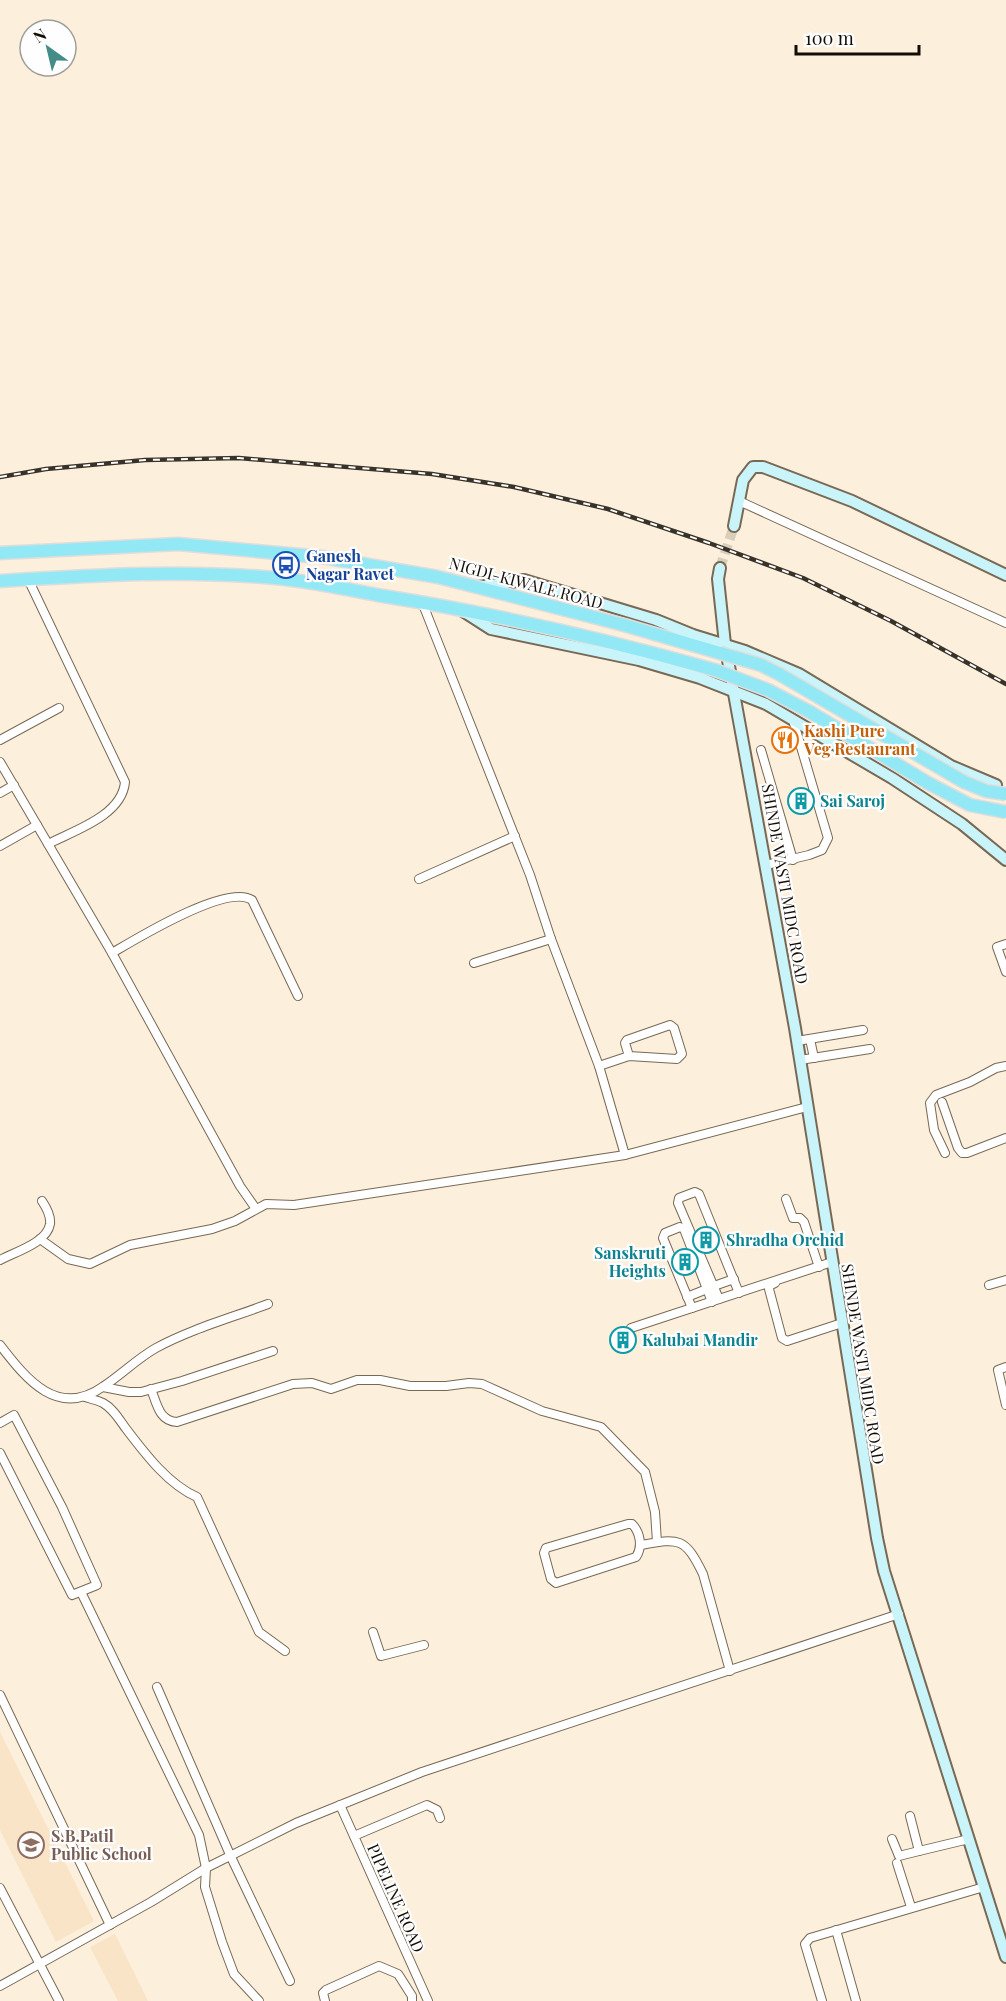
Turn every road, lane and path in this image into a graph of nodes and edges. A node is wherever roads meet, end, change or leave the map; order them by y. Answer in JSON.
{"nodes":[{"id":1,"x":739,"y":501,"type":"junction"},
{"id":2,"x":734,"y":526,"type":"tunnel mouth"},
{"id":3,"x":0,"y":553,"type":"edge"},
{"id":4,"x":720,"y":568,"type":"tunnel mouth"},
{"id":5,"x":1006,"y":575,"type":"edge"},
{"id":6,"x":28,"y":579,"type":"junction"},
{"id":7,"x":0,"y":581,"type":"edge"},
{"id":8,"x":474,"y":587,"type":"junction"},
{"id":9,"x":422,"y":602,"type":"junction"},
{"id":10,"x":459,"y":608,"type":"junction"},
{"id":11,"x":1006,"y":623,"type":"edge"},
{"id":12,"x":725,"y":644,"type":"junction"},
{"id":13,"x":735,"y":691,"type":"junction"},
{"id":14,"x":59,"y":708,"type":"dead end"},
{"id":15,"x":793,"y":720,"type":"junction"},
{"id":16,"x":0,"y":740,"type":"edge"},
{"id":17,"x":761,"y":750,"type":"dead end"},
{"id":18,"x":0,"y":762,"type":"edge"},
{"id":19,"x":14,"y":785,"type":"junction"},
{"id":20,"x":996,"y":785,"type":"dead end"},
{"id":21,"x":0,"y":793,"type":"edge"},
{"id":22,"x":1006,"y":794,"type":"edge"},
{"id":23,"x":1006,"y":812,"type":"edge"},
{"id":24,"x":37,"y":825,"type":"junction"},
{"id":25,"x":514,"y":836,"type":"junction"},
{"id":26,"x":48,"y":844,"type":"junction"},
{"id":27,"x":0,"y":846,"type":"edge"},
{"id":28,"x":793,"y":860,"type":"junction"},
{"id":29,"x":1006,"y":860,"type":"edge"},
{"id":30,"x":766,"y":865,"type":"junction"},
{"id":31,"x":419,"y":879,"type":"dead end"},
{"id":32,"x":551,"y":939,"type":"junction"},
{"id":33,"x":1006,"y":944,"type":"edge"},
{"id":34,"x":112,"y":953,"type":"junction"},
{"id":35,"x":474,"y":963,"type":"dead end"},
{"id":36,"x":1006,"y":972,"type":"edge"},
{"id":37,"x":298,"y":996,"type":"dead end"},
{"id":38,"x":863,"y":1030,"type":"dead end"},
{"id":39,"x":810,"y":1039,"type":"junction"},
{"id":40,"x":797,"y":1041,"type":"junction"},
{"id":41,"x":870,"y":1048,"type":"dead end"},
{"id":42,"x":629,"y":1056,"type":"junction"},
{"id":43,"x":814,"y":1058,"type":"junction"},
{"id":44,"x":800,"y":1060,"type":"junction"},
{"id":45,"x":599,"y":1066,"type":"junction"},
{"id":46,"x":1006,"y":1066,"type":"edge"},
{"id":47,"x":942,"y":1102,"type":"dead end"},
{"id":48,"x":807,"y":1107,"type":"junction"},
{"id":49,"x":1006,"y":1138,"type":"edge"},
{"id":50,"x":945,"y":1153,"type":"dead end"},
{"id":51,"x":626,"y":1155,"type":"junction"},
{"id":52,"x":786,"y":1199,"type":"dead end"},
{"id":53,"x":42,"y":1201,"type":"dead end"},
{"id":54,"x":256,"y":1209,"type":"junction"},
{"id":55,"x":40,"y":1239,"type":"junction"},
{"id":56,"x":0,"y":1260,"type":"edge"},
{"id":57,"x":832,"y":1264,"type":"junction"},
{"id":58,"x":819,"y":1267,"type":"junction"},
{"id":59,"x":734,"y":1279,"type":"junction"},
{"id":60,"x":1006,"y":1280,"type":"edge"},
{"id":61,"x":988,"y":1285,"type":"dead end"},
{"id":62,"x":710,"y":1288,"type":"junction"},
{"id":63,"x":739,"y":1293,"type":"junction"},
{"id":64,"x":687,"y":1297,"type":"junction"},
{"id":65,"x":715,"y":1300,"type":"junction"},
{"id":66,"x":268,"y":1304,"type":"dead end"},
{"id":67,"x":692,"y":1308,"type":"junction"},
{"id":68,"x":842,"y":1323,"type":"junction"},
{"id":69,"x":631,"y":1328,"type":"dead end"},
{"id":70,"x":0,"y":1345,"type":"edge"},
{"id":71,"x":273,"y":1351,"type":"dead end"},
{"id":72,"x":1006,"y":1367,"type":"edge"},
{"id":73,"x":103,"y":1387,"type":"junction"},
{"id":74,"x":151,"y":1389,"type":"junction"},
{"id":75,"x":85,"y":1396,"type":"junction"},
{"id":76,"x":1006,"y":1405,"type":"edge"},
{"id":77,"x":0,"y":1423,"type":"edge"},
{"id":78,"x":0,"y":1453,"type":"edge"},
{"id":79,"x":657,"y":1542,"type":"junction"},
{"id":80,"x":641,"y":1545,"type":"junction"},
{"id":81,"x":81,"y":1592,"type":"junction"},
{"id":82,"x":899,"y":1614,"type":"junction"},
{"id":83,"x":373,"y":1632,"type":"dead end"},
{"id":84,"x":424,"y":1645,"type":"dead end"},
{"id":85,"x":285,"y":1651,"type":"dead end"},
{"id":86,"x":730,"y":1671,"type":"junction"},
{"id":87,"x":157,"y":1687,"type":"dead end"},
{"id":88,"x":0,"y":1695,"type":"edge"},
{"id":89,"x":340,"y":1805,"type":"junction"},
{"id":90,"x":910,"y":1816,"type":"dead end"},
{"id":91,"x":440,"y":1818,"type":"dead end"},
{"id":92,"x":354,"y":1836,"type":"junction"},
{"id":93,"x":892,"y":1839,"type":"dead end"},
{"id":94,"x":969,"y":1839,"type":"junction"},
{"id":95,"x":919,"y":1851,"type":"junction"},
{"id":96,"x":231,"y":1857,"type":"junction"},
{"id":97,"x":897,"y":1863,"type":"dead end"},
{"id":98,"x":206,"y":1868,"type":"junction"},
{"id":99,"x":984,"y":1887,"type":"junction"},
{"id":100,"x":0,"y":1888,"type":"edge"},
{"id":101,"x":910,"y":1907,"type":"junction"},
{"id":102,"x":110,"y":1925,"type":"junction"},
{"id":103,"x":834,"y":1931,"type":"junction"},
{"id":104,"x":1006,"y":1957,"type":"edge"},
{"id":105,"x":40,"y":1964,"type":"junction"},
{"id":106,"x":290,"y":1981,"type":"dead end"},
{"id":107,"x":0,"y":1986,"type":"edge"},
{"id":108,"x":59,"y":2001,"type":"edge"},
{"id":109,"x":259,"y":2001,"type":"edge"},
{"id":110,"x":325,"y":2001,"type":"edge"},
{"id":111,"x":412,"y":2001,"type":"edge"},
{"id":112,"x":428,"y":2001,"type":"edge"},
{"id":113,"x":822,"y":2001,"type":"edge"},
{"id":114,"x":856,"y":2001,"type":"edge"}],
"edges":[{"from":1,"to":2,"type":"street"},
{"from":1,"to":5,"type":"street"},
{"from":1,"to":11,"type":"street"},
{"from":3,"to":8,"type":"main road","name":"NIGDI-KIWALE ROAD"},
{"from":4,"to":12,"type":"street","name":"SHINDE WASTI MIDC ROAD"},
{"from":6,"to":7,"type":"main road"},
{"from":6,"to":9,"type":"main road"},
{"from":6,"to":26,"type":"street"},
{"from":8,"to":12,"type":"street"},
{"from":8,"to":22,"type":"main road","name":"NIGDI-KIWALE ROAD","bridge":true},
{"from":9,"to":10,"type":"main road"},
{"from":9,"to":25,"type":"street"},
{"from":10,"to":13,"type":"street"},
{"from":10,"to":23,"type":"main road","bridge":true},
{"from":12,"to":13,"type":"street","name":"SHINDE WASTI MIDC ROAD"},
{"from":12,"to":20,"type":"street"},
{"from":13,"to":15,"type":"street"},
{"from":13,"to":30,"type":"street","name":"SHINDE WASTI MIDC ROAD"},
{"from":14,"to":16,"type":"street"},
{"from":15,"to":28,"type":"street"},
{"from":15,"to":29,"type":"street"},
{"from":17,"to":28,"type":"street"},
{"from":18,"to":19,"type":"street"},
{"from":19,"to":21,"type":"street"},
{"from":19,"to":24,"type":"street"},
{"from":24,"to":26,"type":"street"},
{"from":24,"to":27,"type":"street"},
{"from":25,"to":31,"type":"street"},
{"from":25,"to":32,"type":"street"},
{"from":26,"to":34,"type":"street"},
{"from":28,"to":30,"type":"street"},
{"from":30,"to":40,"type":"street","name":"SHINDE WASTI MIDC ROAD"},
{"from":32,"to":35,"type":"street"},
{"from":32,"to":45,"type":"street"},
{"from":33,"to":36,"type":"street"},
{"from":34,"to":37,"type":"street"},
{"from":34,"to":54,"type":"street"},
{"from":38,"to":39,"type":"street"},
{"from":39,"to":40,"type":"street"},
{"from":39,"to":43,"type":"street"},
{"from":40,"to":44,"type":"street","name":"SHINDE WASTI MIDC ROAD"},
{"from":41,"to":43,"type":"street"},
{"from":42,"to":42,"type":"street"},
{"from":42,"to":45,"type":"street"},
{"from":43,"to":44,"type":"street"},
{"from":44,"to":48,"type":"street","name":"SHINDE WASTI MIDC ROAD"},
{"from":45,"to":51,"type":"street"},
{"from":46,"to":50,"type":"street"},
{"from":47,"to":49,"type":"street"},
{"from":48,"to":51,"type":"street"},
{"from":48,"to":57,"type":"street","name":"SHINDE WASTI MIDC ROAD"},
{"from":51,"to":54,"type":"street"},
{"from":52,"to":58,"type":"street"},
{"from":53,"to":55,"type":"street"},
{"from":54,"to":55,"type":"street"},
{"from":55,"to":56,"type":"street"},
{"from":57,"to":58,"type":"street"},
{"from":57,"to":68,"type":"street","name":"SHINDE WASTI MIDC ROAD"},
{"from":57,"to":68,"type":"street"},
{"from":58,"to":63,"type":"street"},
{"from":59,"to":62,"type":"street"},
{"from":59,"to":62,"type":"street"},
{"from":59,"to":63,"type":"street"},
{"from":60,"to":61,"type":"street"},
{"from":62,"to":64,"type":"street"},
{"from":62,"to":64,"type":"street"},
{"from":62,"to":65,"type":"street"},
{"from":63,"to":65,"type":"street"},
{"from":64,"to":67,"type":"street"},
{"from":65,"to":67,"type":"street"},
{"from":66,"to":73,"type":"street"},
{"from":67,"to":69,"type":"street"},
{"from":68,"to":82,"type":"street","name":"SHINDE WASTI MIDC ROAD"},
{"from":70,"to":75,"type":"street"},
{"from":71,"to":74,"type":"street"},
{"from":72,"to":76,"type":"street"},
{"from":73,"to":74,"type":"street"},
{"from":73,"to":75,"type":"street"},
{"from":74,"to":79,"type":"street"},
{"from":75,"to":85,"type":"street"},
{"from":77,"to":81,"type":"street"},
{"from":78,"to":81,"type":"street"},
{"from":79,"to":80,"type":"street"},
{"from":79,"to":86,"type":"street"},
{"from":80,"to":80,"type":"street"},
{"from":81,"to":98,"type":"street"},
{"from":82,"to":86,"type":"street"},
{"from":82,"to":94,"type":"street","name":"SHINDE WASTI MIDC ROAD"},
{"from":83,"to":84,"type":"street"},
{"from":86,"to":89,"type":"street"},
{"from":87,"to":96,"type":"street"},
{"from":88,"to":102,"type":"street"},
{"from":89,"to":92,"type":"street","name":"PIPELINE ROAD"},
{"from":89,"to":96,"type":"street"},
{"from":90,"to":95,"type":"street"},
{"from":91,"to":92,"type":"street"},
{"from":92,"to":112,"type":"street","name":"PIPELINE ROAD"},
{"from":93,"to":95,"type":"street"},
{"from":94,"to":95,"type":"street"},
{"from":94,"to":99,"type":"street","name":"SHINDE WASTI MIDC ROAD"},
{"from":96,"to":98,"type":"street"},
{"from":96,"to":106,"type":"street"},
{"from":97,"to":101,"type":"street"},
{"from":98,"to":102,"type":"street"},
{"from":98,"to":109,"type":"street"},
{"from":99,"to":101,"type":"street"},
{"from":99,"to":104,"type":"street","name":"SHINDE WASTI MIDC ROAD"},
{"from":100,"to":105,"type":"street"},
{"from":101,"to":103,"type":"street"},
{"from":102,"to":105,"type":"street"},
{"from":103,"to":113,"type":"street"},
{"from":103,"to":114,"type":"street"},
{"from":105,"to":107,"type":"street"},
{"from":105,"to":108,"type":"street"},
{"from":110,"to":111,"type":"street"}]}
